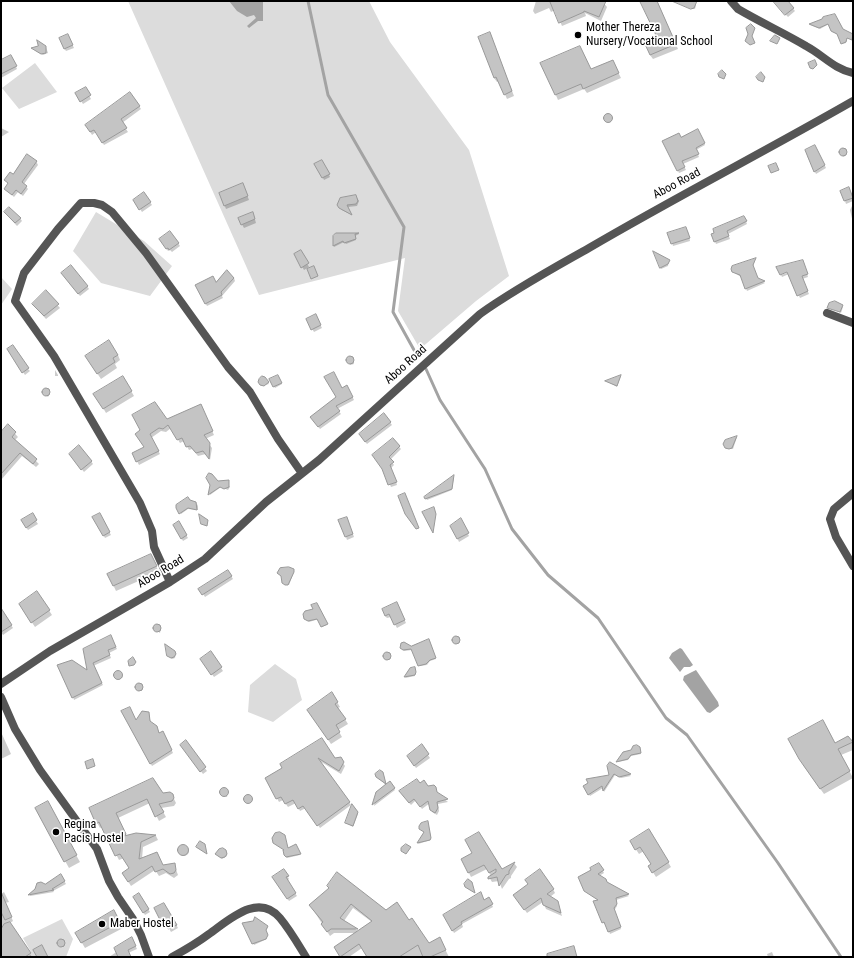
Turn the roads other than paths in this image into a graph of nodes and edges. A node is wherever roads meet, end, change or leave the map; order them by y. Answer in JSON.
{"nodes":[{"id":1,"x":731,"y":1,"type":"edge"},
{"id":2,"x":853,"y":73,"type":"edge"},
{"id":3,"x":853,"y":101,"type":"edge"},
{"id":4,"x":827,"y":313,"type":"dead end"},
{"id":5,"x":853,"y":323,"type":"edge"},
{"id":6,"x":301,"y":472,"type":"junction"},
{"id":7,"x":853,"y":493,"type":"edge"},
{"id":8,"x":853,"y":566,"type":"edge"},
{"id":9,"x":170,"y":582,"type":"junction"},
{"id":10,"x":1,"y":684,"type":"edge"},
{"id":11,"x":1,"y":697,"type":"edge"},
{"id":12,"x":149,"y":957,"type":"edge"},
{"id":13,"x":172,"y":957,"type":"edge"},
{"id":14,"x":306,"y":957,"type":"edge"}],
"edges":[{"from":1,"to":2,"type":"street"},
{"from":3,"to":6,"type":"street","name":"Aboo Road"},
{"from":4,"to":5,"type":"street"},
{"from":6,"to":9,"type":"street","name":"Aboo Road"},
{"from":6,"to":9,"type":"street"},
{"from":7,"to":8,"type":"street"},
{"from":9,"to":10,"type":"street","name":"Aboo Road"},
{"from":11,"to":12,"type":"street"},
{"from":13,"to":14,"type":"street"}]}
